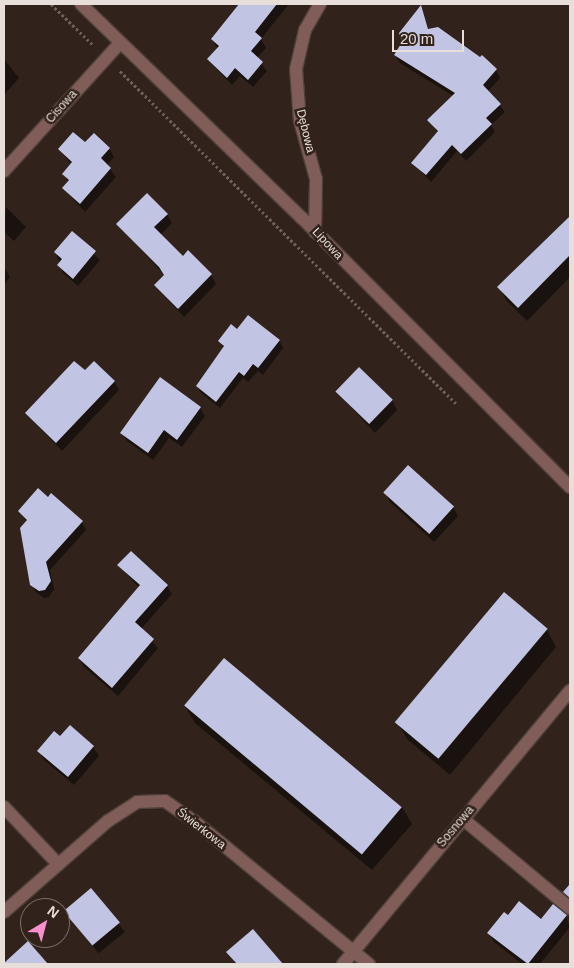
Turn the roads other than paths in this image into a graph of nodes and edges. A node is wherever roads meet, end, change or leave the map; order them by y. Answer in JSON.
{"nodes":[{"id":1,"x":81,"y":4,"type":"edge"},
{"id":2,"x":320,"y":4,"type":"edge"},
{"id":3,"x":120,"y":43,"type":"junction"},
{"id":4,"x":4,"y":171,"type":"edge"},
{"id":5,"x":315,"y":232,"type":"junction"},
{"id":6,"x":570,"y":487,"type":"edge"},
{"id":7,"x":570,"y":691,"type":"edge"},
{"id":8,"x":4,"y":806,"type":"edge"},
{"id":9,"x":463,"y":819,"type":"junction"},
{"id":10,"x":58,"y":864,"type":"junction"},
{"id":11,"x":570,"y":908,"type":"edge"},
{"id":12,"x":4,"y":912,"type":"edge"},
{"id":13,"x":353,"y":951,"type":"junction"},
{"id":14,"x":343,"y":964,"type":"edge"},
{"id":15,"x":370,"y":964,"type":"edge"}],
"edges":[{"from":1,"to":3,"type":"street","name":"Lipowa"},
{"from":2,"to":5,"type":"street","name":"Dębowa"},
{"from":3,"to":4,"type":"street","name":"Cisowa"},
{"from":3,"to":5,"type":"street","name":"Lipowa"},
{"from":5,"to":6,"type":"street","name":"Lipowa"},
{"from":7,"to":9,"type":"street","name":"Sosnowa"},
{"from":8,"to":10,"type":"street"},
{"from":9,"to":11,"type":"street"},
{"from":9,"to":13,"type":"street","name":"Sosnowa"},
{"from":10,"to":12,"type":"street","name":"Świerkowa"},
{"from":10,"to":13,"type":"street","name":"Świerkowa"},
{"from":13,"to":14,"type":"street","name":"Sosnowa"},
{"from":13,"to":15,"type":"street","name":"Świerkowa"}]}
